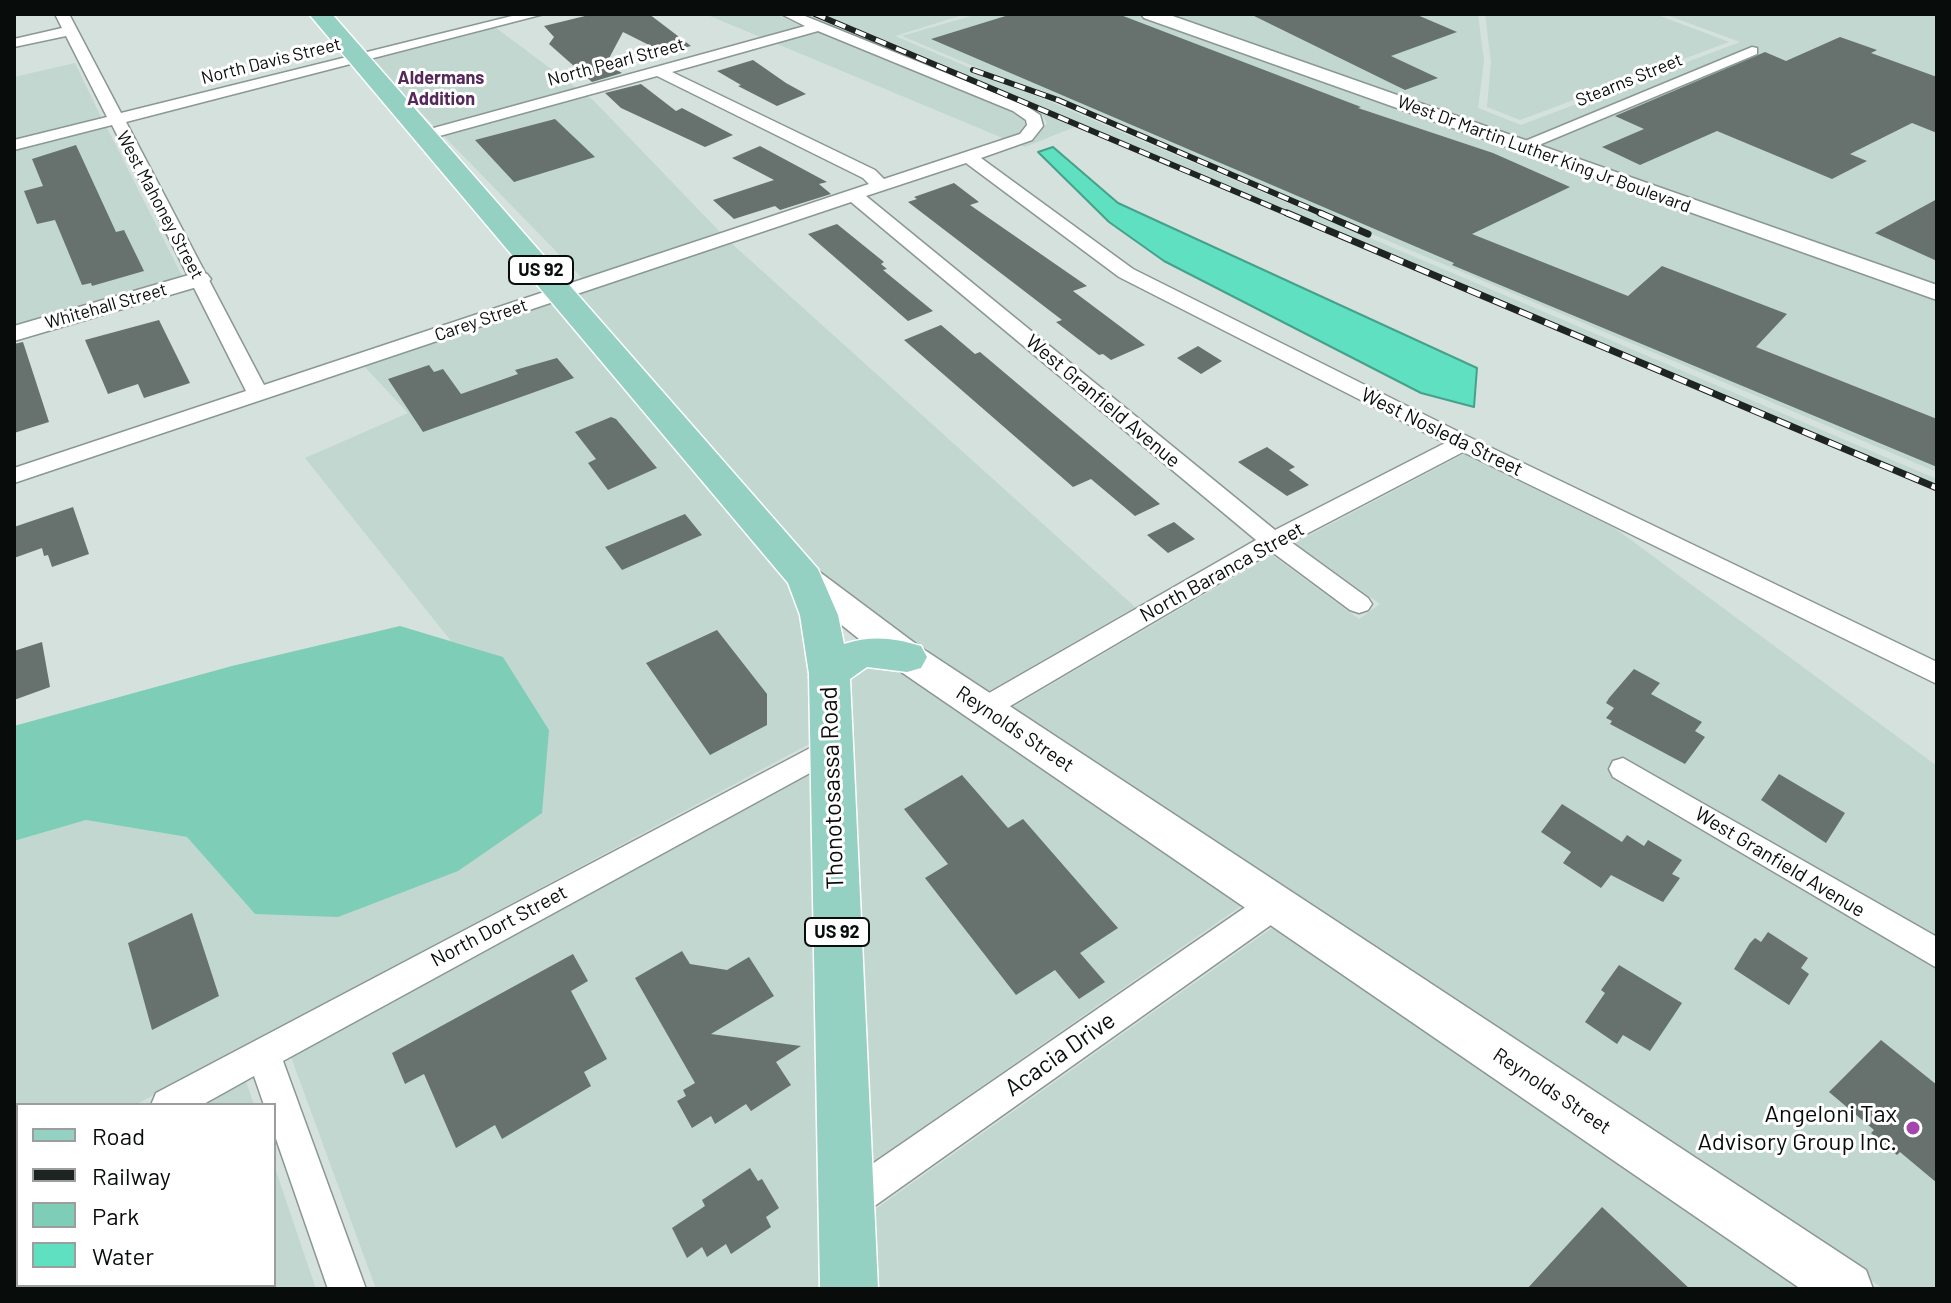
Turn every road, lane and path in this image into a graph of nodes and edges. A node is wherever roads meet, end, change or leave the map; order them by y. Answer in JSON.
{"nodes":[{"id":1,"x":62,"y":14,"type":"edge"},
{"id":2,"x":320,"y":14,"type":"edge"},
{"id":3,"x":537,"y":14,"type":"edge"},
{"id":4,"x":788,"y":14,"type":"edge"},
{"id":5,"x":1150,"y":14,"type":"edge"},
{"id":6,"x":818,"y":27,"type":"junction"},
{"id":7,"x":71,"y":31,"type":"junction"},
{"id":8,"x":14,"y":43,"type":"edge"},
{"id":9,"x":1752,"y":51,"type":"dead end"},
{"id":10,"x":359,"y":60,"type":"junction"},
{"id":11,"x":659,"y":71,"type":"junction"},
{"id":12,"x":115,"y":120,"type":"junction"},
{"id":13,"x":425,"y":135,"type":"junction"},
{"id":14,"x":14,"y":145,"type":"edge"},
{"id":15,"x":1521,"y":146,"type":"junction"},
{"id":16,"x":968,"y":156,"type":"junction"},
{"id":17,"x":880,"y":185,"type":"junction"},
{"id":18,"x":852,"y":194,"type":"junction"},
{"id":19,"x":199,"y":279,"type":"junction"},
{"id":20,"x":560,"y":293,"type":"junction"},
{"id":21,"x":1937,"y":293,"type":"edge"},
{"id":22,"x":14,"y":334,"type":"edge"},
{"id":23,"x":259,"y":395,"type":"junction"},
{"id":24,"x":1463,"y":443,"type":"junction"},
{"id":25,"x":14,"y":476,"type":"edge"},
{"id":26,"x":1273,"y":541,"type":"junction"},
{"id":27,"x":805,"y":578,"type":"junction"},
{"id":28,"x":1359,"y":604,"type":"dead end"},
{"id":29,"x":907,"y":657,"type":"junction"},
{"id":30,"x":829,"y":674,"type":"junction"},
{"id":31,"x":1937,"y":674,"type":"edge"},
{"id":32,"x":985,"y":708,"type":"junction"},
{"id":33,"x":831,"y":748,"type":"junction"},
{"id":34,"x":1623,"y":769,"type":"dead end"},
{"id":35,"x":1274,"y":905,"type":"junction"},
{"id":36,"x":1937,"y":954,"type":"edge"},
{"id":37,"x":263,"y":1053,"type":"junction"},
{"id":38,"x":172,"y":1103,"type":"edge"},
{"id":39,"x":846,"y":1204,"type":"junction"},
{"id":40,"x":347,"y":1289,"type":"edge"},
{"id":41,"x":849,"y":1289,"type":"edge"},
{"id":42,"x":1847,"y":1289,"type":"edge"}],
"edges":[{"from":1,"to":7,"type":"street","name":"West Mahoney Street"},
{"from":2,"to":10,"type":"main road","name":"Reynolds Street","number":"US 92"},
{"from":3,"to":10,"type":"street","name":"North Davis Street"},
{"from":4,"to":6,"type":"street"},
{"from":5,"to":15,"type":"street","name":"West Dr Martin Luther King Jr Boulevard"},
{"from":6,"to":11,"type":"street","name":"North Pearl Street"},
{"from":6,"to":16,"type":"street","name":"Carey Street"},
{"from":7,"to":8,"type":"street"},
{"from":7,"to":12,"type":"street","name":"West Mahoney Street"},
{"from":9,"to":15,"type":"street","name":"Stearns Street"},
{"from":10,"to":12,"type":"street","name":"North Davis Street"},
{"from":10,"to":13,"type":"main road","name":"Reynolds Street","number":"US 92"},
{"from":11,"to":13,"type":"street","name":"North Pearl Street"},
{"from":11,"to":17,"type":"street"},
{"from":12,"to":14,"type":"street","name":"North Davis Street"},
{"from":12,"to":19,"type":"street","name":"West Mahoney Street"},
{"from":13,"to":20,"type":"main road","name":"Reynolds Street","number":"US 92"},
{"from":15,"to":21,"type":"street","name":"West Dr Martin Luther King Jr Boulevard"},
{"from":16,"to":17,"type":"street","name":"Carey Street"},
{"from":16,"to":24,"type":"street","name":"West Nosleda Street"},
{"from":17,"to":18,"type":"street","name":"Carey Street"},
{"from":18,"to":20,"type":"street","name":"Carey Street"},
{"from":18,"to":26,"type":"street","name":"West Granfield Avenue"},
{"from":19,"to":22,"type":"street","name":"Whitehall Street"},
{"from":19,"to":23,"type":"street","name":"West Mahoney Street"},
{"from":20,"to":23,"type":"street","name":"Carey Street"},
{"from":20,"to":27,"type":"main road","name":"Reynolds Street","number":"US 92"},
{"from":23,"to":25,"type":"street","name":"Carey Street"},
{"from":24,"to":26,"type":"street","name":"North Baranca Street"},
{"from":24,"to":31,"type":"street","name":"West Nosleda Street"},
{"from":26,"to":28,"type":"street","name":"West Granfield Avenue"},
{"from":26,"to":32,"type":"street","name":"North Baranca Street"},
{"from":27,"to":29,"type":"main road","name":"Reynolds Street"},
{"from":27,"to":30,"type":"main road","name":"Thonotosassa Road","number":"US 92"},
{"from":29,"to":30,"type":"main road"},
{"from":29,"to":32,"type":"main road","name":"Reynolds Street"},
{"from":30,"to":33,"type":"main road","name":"Thonotosassa Road","number":"US 92"},
{"from":32,"to":35,"type":"main road","name":"Reynolds Street"},
{"from":33,"to":37,"type":"street","name":"North Dort Street"},
{"from":33,"to":39,"type":"main road","name":"Thonotosassa Road","number":"US 92"},
{"from":34,"to":36,"type":"street","name":"West Granfield Avenue"},
{"from":35,"to":39,"type":"street","name":"Acacia Drive"},
{"from":35,"to":42,"type":"main road","name":"Reynolds Street"},
{"from":37,"to":38,"type":"street","name":"North Dort Street"},
{"from":37,"to":40,"type":"street"},
{"from":39,"to":41,"type":"main road","name":"Thonotosassa Road","number":"US 92"}]}
